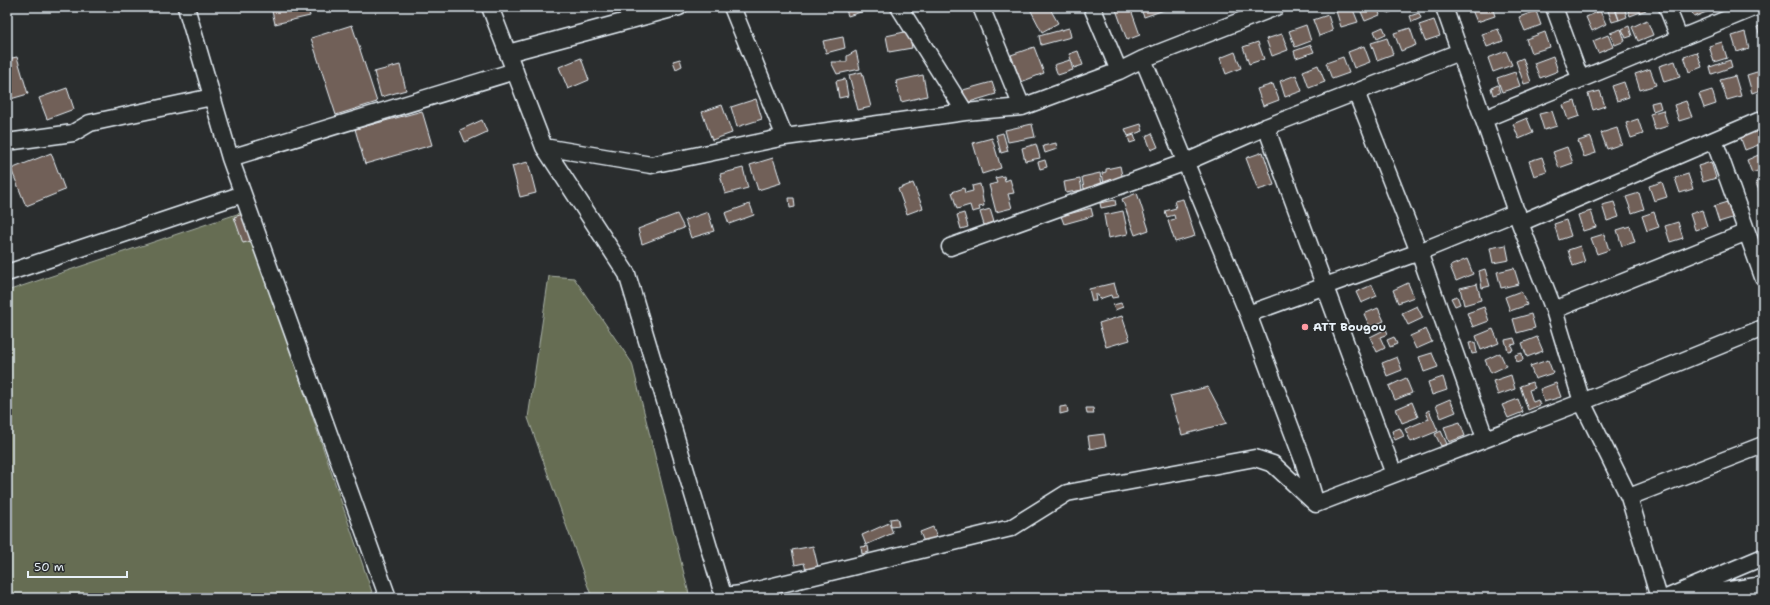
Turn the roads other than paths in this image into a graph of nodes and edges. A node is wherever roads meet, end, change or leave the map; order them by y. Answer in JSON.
{"nodes":[{"id":1,"x":186,"y":7,"type":"edge"},
{"id":2,"x":490,"y":7,"type":"edge"},
{"id":3,"x":679,"y":7,"type":"edge"},
{"id":4,"x":732,"y":7,"type":"edge"},
{"id":5,"x":899,"y":7,"type":"edge"},
{"id":6,"x":981,"y":7,"type":"edge"},
{"id":7,"x":1092,"y":7,"type":"edge"},
{"id":8,"x":1276,"y":7,"type":"edge"},
{"id":9,"x":1444,"y":7,"type":"edge"},
{"id":10,"x":1554,"y":7,"type":"edge"},
{"id":11,"x":1667,"y":7,"type":"edge"},
{"id":12,"x":1756,"y":7,"type":"edge"},
{"id":13,"x":1679,"y":37,"type":"junction"},
{"id":14,"x":1459,"y":52,"type":"junction"},
{"id":15,"x":508,"y":53,"type":"junction"},
{"id":16,"x":1143,"y":59,"type":"junction"},
{"id":17,"x":515,"y":71,"type":"junction"},
{"id":18,"x":1119,"y":71,"type":"junction"},
{"id":19,"x":1580,"y":78,"type":"junction"},
{"id":20,"x":1356,"y":92,"type":"junction"},
{"id":21,"x":212,"y":97,"type":"junction"},
{"id":22,"x":1022,"y":107,"type":"junction"},
{"id":23,"x":965,"y":112,"type":"junction"},
{"id":24,"x":1484,"y":119,"type":"junction"},
{"id":25,"x":1763,"y":119,"type":"edge"},
{"id":26,"x":1266,"y":127,"type":"junction"},
{"id":27,"x":784,"y":137,"type":"junction"},
{"id":28,"x":1714,"y":140,"type":"junction"},
{"id":29,"x":7,"y":142,"type":"edge"},
{"id":30,"x":544,"y":147,"type":"junction"},
{"id":31,"x":230,"y":158,"type":"junction"},
{"id":32,"x":1186,"y":162,"type":"junction"},
{"id":33,"x":243,"y":194,"type":"junction"},
{"id":34,"x":1518,"y":217,"type":"junction"},
{"id":35,"x":1747,"y":232,"type":"junction"},
{"id":36,"x":950,"y":247,"type":"dead end"},
{"id":37,"x":1419,"y":252,"type":"junction"},
{"id":38,"x":7,"y":273,"type":"edge"},
{"id":39,"x":1763,"y":277,"type":"edge"},
{"id":40,"x":1324,"y":287,"type":"junction"},
{"id":41,"x":1554,"y":310,"type":"junction"},
{"id":42,"x":1248,"y":314,"type":"junction"},
{"id":43,"x":1763,"y":328,"type":"edge"},
{"id":44,"x":1582,"y":402,"type":"junction"},
{"id":45,"x":1485,"y":438,"type":"junction"},
{"id":46,"x":1763,"y":446,"type":"edge"},
{"id":47,"x":1394,"y":474,"type":"junction"},
{"id":48,"x":1629,"y":497,"type":"junction"},
{"id":49,"x":1316,"y":504,"type":"junction"},
{"id":50,"x":1763,"y":557,"type":"edge"},
{"id":51,"x":1763,"y":585,"type":"edge"},
{"id":52,"x":724,"y":597,"type":"edge"},
{"id":53,"x":388,"y":598,"type":"edge"},
{"id":54,"x":1659,"y":598,"type":"edge"},
{"id":55,"x":1666,"y":598,"type":"edge"},
{"id":56,"x":1678,"y":598,"type":"edge"}],
"edges":[{"from":1,"to":21,"type":"street"},
{"from":2,"to":15,"type":"street"},
{"from":3,"to":15,"type":"street"},
{"from":4,"to":27,"type":"street"},
{"from":5,"to":23,"type":"street"},
{"from":6,"to":22,"type":"street"},
{"from":7,"to":18,"type":"street"},
{"from":8,"to":16,"type":"street"},
{"from":9,"to":14,"type":"street"},
{"from":10,"to":19,"type":"street"},
{"from":11,"to":13,"type":"street"},
{"from":12,"to":13,"type":"street"},
{"from":13,"to":19,"type":"street"},
{"from":14,"to":20,"type":"street"},
{"from":14,"to":24,"type":"street"},
{"from":15,"to":17,"type":"street"},
{"from":16,"to":18,"type":"street"},
{"from":16,"to":32,"type":"street"},
{"from":17,"to":30,"type":"street"},
{"from":17,"to":31,"type":"street"},
{"from":18,"to":22,"type":"street"},
{"from":19,"to":24,"type":"street"},
{"from":20,"to":26,"type":"street"},
{"from":20,"to":37,"type":"street"},
{"from":21,"to":29,"type":"street"},
{"from":21,"to":31,"type":"street"},
{"from":22,"to":23,"type":"street"},
{"from":23,"to":27,"type":"street"},
{"from":24,"to":34,"type":"street"},
{"from":25,"to":28,"type":"street"},
{"from":26,"to":32,"type":"street"},
{"from":26,"to":40,"type":"street"},
{"from":27,"to":30,"type":"street"},
{"from":28,"to":34,"type":"street"},
{"from":28,"to":35,"type":"street"},
{"from":30,"to":52,"type":"street"},
{"from":31,"to":33,"type":"street"},
{"from":32,"to":36,"type":"street"},
{"from":32,"to":42,"type":"street"},
{"from":33,"to":38,"type":"street"},
{"from":33,"to":53,"type":"street"},
{"from":34,"to":37,"type":"street"},
{"from":34,"to":41,"type":"street"},
{"from":35,"to":39,"type":"street"},
{"from":35,"to":41,"type":"street"},
{"from":37,"to":40,"type":"street"},
{"from":37,"to":45,"type":"street"},
{"from":40,"to":42,"type":"street"},
{"from":40,"to":47,"type":"street"},
{"from":41,"to":44,"type":"street"},
{"from":42,"to":49,"type":"street"},
{"from":43,"to":44,"type":"street"},
{"from":44,"to":45,"type":"street"},
{"from":44,"to":48,"type":"street"},
{"from":45,"to":47,"type":"street"},
{"from":46,"to":48,"type":"street"},
{"from":47,"to":49,"type":"street"},
{"from":48,"to":54,"type":"street"},
{"from":49,"to":52,"type":"street"},
{"from":50,"to":55,"type":"street"},
{"from":51,"to":56,"type":"street"}]}
